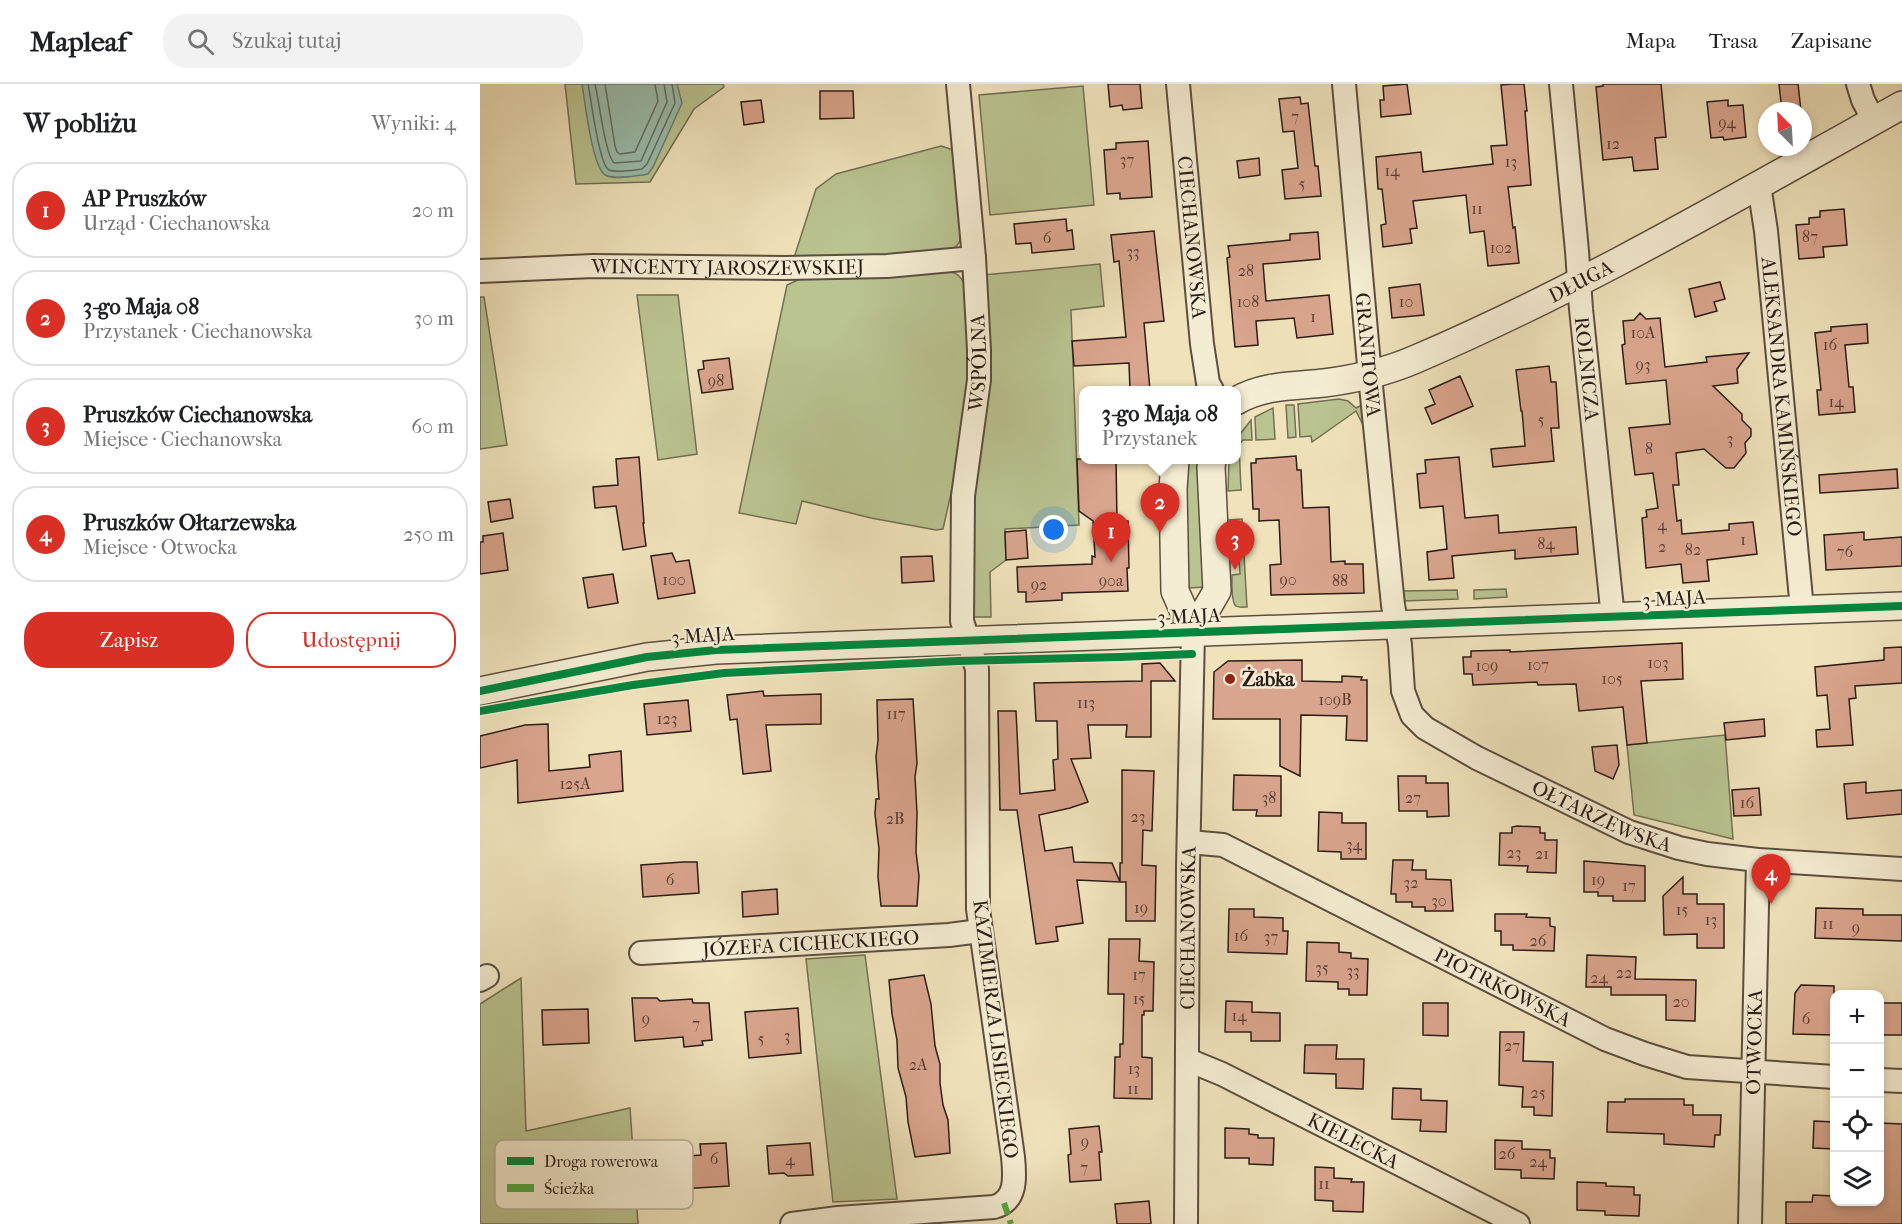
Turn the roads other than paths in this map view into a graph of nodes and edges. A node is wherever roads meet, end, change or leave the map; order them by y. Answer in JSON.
{"nodes":[{"id":1,"x":958,"y":84,"type":"edge"},
{"id":2,"x":1178,"y":84,"type":"edge"},
{"id":3,"x":1344,"y":84,"type":"edge"},
{"id":4,"x":1561,"y":84,"type":"edge"},
{"id":5,"x":1858,"y":84,"type":"edge"},
{"id":6,"x":1902,"y":105,"type":"edge"},
{"id":7,"x":1874,"y":121,"type":"junction"},
{"id":8,"x":1759,"y":185,"type":"junction"},
{"id":9,"x":974,"y":258,"type":"junction"},
{"id":10,"x":480,"y":271,"type":"edge"},
{"id":11,"x":1578,"y":283,"type":"junction"},
{"id":12,"x":1370,"y":376,"type":"junction"},
{"id":13,"x":1211,"y":386,"type":"edge"},
{"id":14,"x":1241,"y":398,"type":"edge"},
{"id":15,"x":1175,"y":464,"type":"edge"},
{"id":16,"x":1211,"y":464,"type":"edge"},
{"id":17,"x":1902,"y":606,"type":"edge"},
{"id":18,"x":1802,"y":609,"type":"junction"},
{"id":19,"x":1613,"y":618,"type":"junction"},
{"id":20,"x":1395,"y":625,"type":"junction"},
{"id":21,"x":1193,"y":632,"type":"junction"},
{"id":22,"x":967,"y":640,"type":"junction"},
{"id":23,"x":480,"y":691,"type":"edge"},
{"id":24,"x":1189,"y":842,"type":"junction"},
{"id":25,"x":1758,"y":860,"type":"junction"},
{"id":26,"x":1902,"y":868,"type":"edge"},
{"id":27,"x":980,"y":931,"type":"junction"},
{"id":28,"x":641,"y":953,"type":"dead end"},
{"id":29,"x":1188,"y":1060,"type":"junction"},
{"id":30,"x":1753,"y":1072,"type":"junction"},
{"id":31,"x":1830,"y":1077,"type":"edge"},
{"id":32,"x":1884,"y":1080,"type":"edge"},
{"id":33,"x":1902,"y":1081,"type":"edge"},
{"id":34,"x":792,"y":1224,"type":"edge"},
{"id":35,"x":1186,"y":1224,"type":"edge"},
{"id":36,"x":1518,"y":1224,"type":"edge"},
{"id":37,"x":1750,"y":1224,"type":"edge"}],
"edges":[{"from":1,"to":9,"type":"street","name":"WSPÓLNA"},
{"from":2,"to":13,"type":"street","name":"CIECHANOWSKA"},
{"from":3,"to":12,"type":"street","name":"GRANITOWA"},
{"from":4,"to":11,"type":"street","name":"ROLNICZA"},
{"from":5,"to":7,"type":"street"},
{"from":6,"to":7,"type":"street","name":"DŁUGA"},
{"from":7,"to":8,"type":"street","name":"DŁUGA"},
{"from":8,"to":11,"type":"street","name":"DŁUGA"},
{"from":8,"to":18,"type":"street","name":"ALEKSANDRA KAMIŃSKIEGO"},
{"from":9,"to":10,"type":"street","name":"WINCENTY JAROSZEWSKIEJ"},
{"from":9,"to":22,"type":"street","name":"WSPÓLNA"},
{"from":11,"to":12,"type":"street","name":"DŁUGA"},
{"from":11,"to":19,"type":"street","name":"ROLNICZA"},
{"from":12,"to":14,"type":"street","name":"DŁUGA"},
{"from":12,"to":20,"type":"street","name":"GRANITOWA"},
{"from":15,"to":21,"type":"street","name":"CIECHANOWSKA"},
{"from":16,"to":21,"type":"street","name":"CIECHANOWSKA"},
{"from":17,"to":18,"type":"street","name":"3 MAJA"},
{"from":18,"to":19,"type":"street","name":"3 MAJA"},
{"from":19,"to":20,"type":"street","name":"3 MAJA"},
{"from":20,"to":21,"type":"street","name":"3 MAJA"},
{"from":20,"to":25,"type":"street","name":"OŁTARZEWSKA"},
{"from":21,"to":22,"type":"street","name":"3 MAJA"},
{"from":21,"to":24,"type":"street","name":"CIECHANOWSKA"},
{"from":22,"to":23,"type":"street","name":"3 MAJA"},
{"from":22,"to":27,"type":"street","name":"KAZIMIERZA LISIECKIEGO"},
{"from":24,"to":29,"type":"street","name":"CIECHANOWSKA"},
{"from":24,"to":30,"type":"street","name":"PIOTRKOWSKA"},
{"from":25,"to":26,"type":"street","name":"OŁTARZEWSKA"},
{"from":25,"to":30,"type":"street","name":"OTWOCKA"},
{"from":27,"to":28,"type":"street","name":"JÓZEFA CICHECKIEGO"},
{"from":27,"to":34,"type":"street","name":"KAZIMIERZA LISIECKIEGO"},
{"from":29,"to":35,"type":"street","name":"CIECHANOWSKA"},
{"from":29,"to":36,"type":"street","name":"KIELECKA"},
{"from":30,"to":31,"type":"street","name":"PIOTRKOWSKA"},
{"from":30,"to":37,"type":"street","name":"OTWOCKA"},
{"from":32,"to":33,"type":"street"}]}
